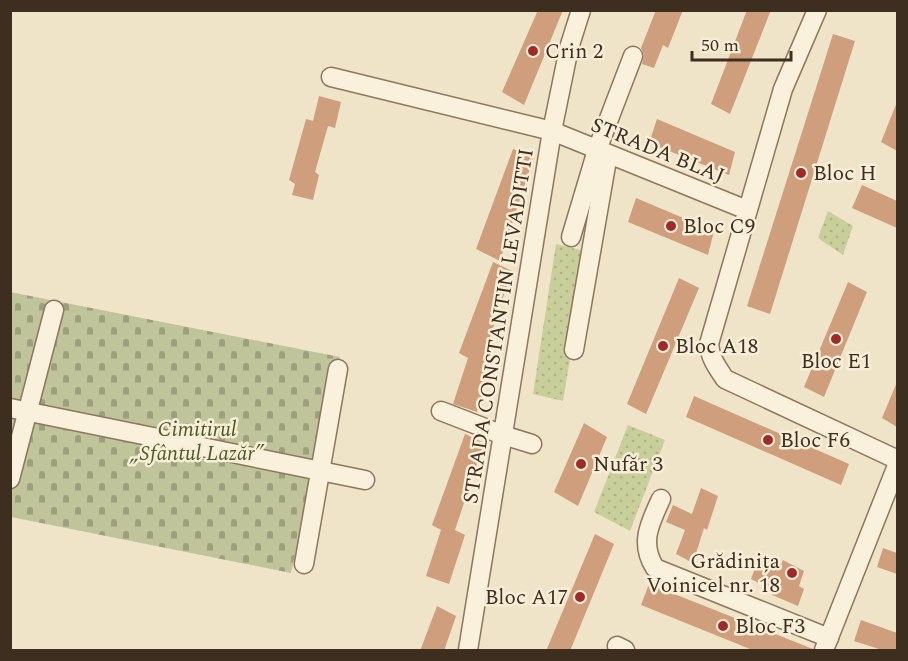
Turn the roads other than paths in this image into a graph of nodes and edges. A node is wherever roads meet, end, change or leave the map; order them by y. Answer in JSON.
{"nodes":[{"id":1,"x":581,"y":10,"type":"edge"},
{"id":2,"x":817,"y":10,"type":"edge"},
{"id":3,"x":633,"y":56,"type":"dead end"},
{"id":4,"x":331,"y":77,"type":"dead end"},
{"id":5,"x":552,"y":131,"type":"junction"},
{"id":6,"x":602,"y":152,"type":"junction"},
{"id":7,"x":747,"y":210,"type":"junction"},
{"id":8,"x":571,"y":237,"type":"dead end"},
{"id":9,"x":54,"y":310,"type":"dead end"},
{"id":10,"x":574,"y":350,"type":"dead end"},
{"id":11,"x":338,"y":369,"type":"dead end"},
{"id":12,"x":19,"y":409,"type":"edge"},
{"id":13,"x":441,"y":411,"type":"dead end"},
{"id":14,"x":503,"y":435,"type":"junction"},
{"id":15,"x":532,"y":444,"type":"dead end"},
{"id":16,"x":897,"y":461,"type":"edge"},
{"id":17,"x":320,"y":471,"type":"junction"},
{"id":18,"x":10,"y":478,"type":"edge"},
{"id":19,"x":365,"y":480,"type":"dead end"},
{"id":20,"x":661,"y":499,"type":"dead end"},
{"id":21,"x":304,"y":564,"type":"dead end"},
{"id":22,"x":827,"y":644,"type":"edge"},
{"id":23,"x":468,"y":651,"type":"edge"}],
"edges":[{"from":1,"to":5,"type":"street","name":"STRADA CONSTANTIN LEVADITTI"},
{"from":2,"to":7,"type":"street","name":"STRADA BLAJ"},
{"from":3,"to":6,"type":"street"},
{"from":4,"to":5,"type":"street","name":"STRADA BLAJ"},
{"from":5,"to":6,"type":"street","name":"STRADA BLAJ"},
{"from":5,"to":14,"type":"street","name":"STRADA CONSTANTIN LEVADITTI"},
{"from":6,"to":7,"type":"street","name":"STRADA BLAJ"},
{"from":6,"to":8,"type":"street"},
{"from":6,"to":10,"type":"street"},
{"from":7,"to":16,"type":"street","name":"STRADA BLAJ"},
{"from":9,"to":12,"type":"street"},
{"from":11,"to":17,"type":"street"},
{"from":12,"to":17,"type":"street"},
{"from":12,"to":18,"type":"street"},
{"from":13,"to":14,"type":"street"},
{"from":14,"to":15,"type":"street"},
{"from":14,"to":23,"type":"street","name":"STRADA CONSTANTIN LEVADITTI"},
{"from":16,"to":22,"type":"street"},
{"from":17,"to":19,"type":"street"},
{"from":17,"to":21,"type":"street"},
{"from":20,"to":22,"type":"street"}]}
